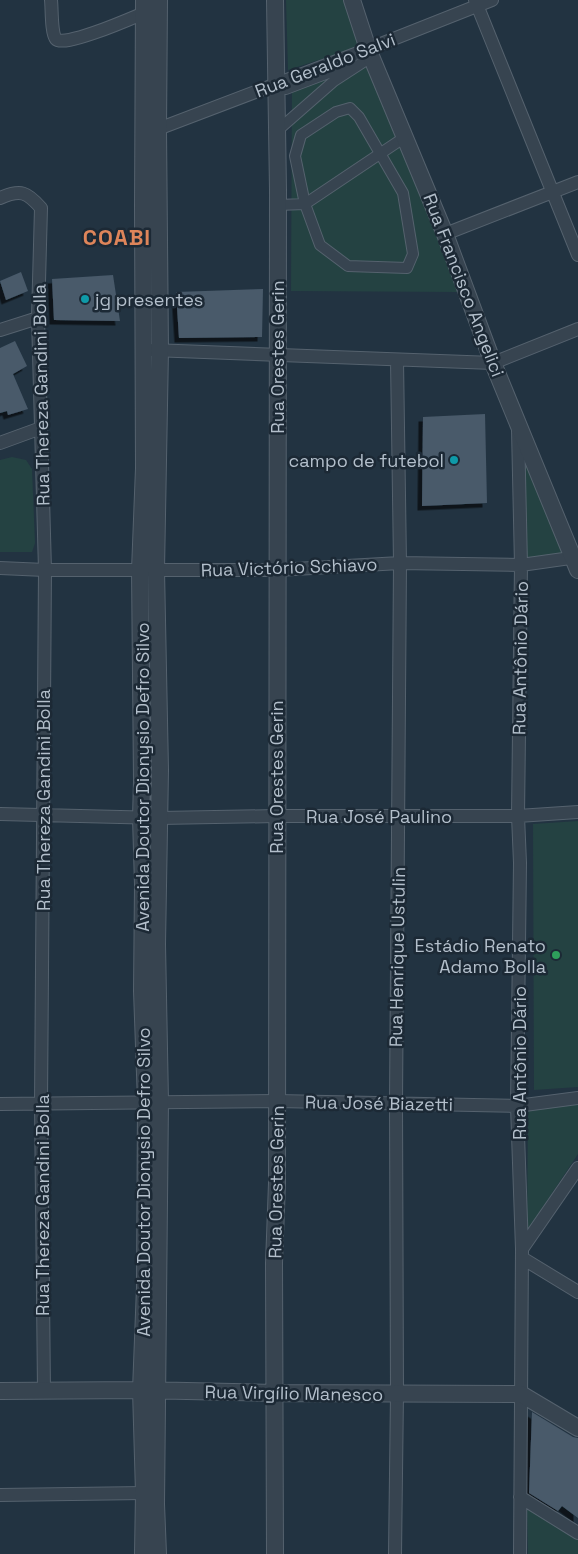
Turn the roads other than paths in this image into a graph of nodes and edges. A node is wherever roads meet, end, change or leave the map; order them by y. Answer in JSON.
{"nodes":[{"id":1,"x":51,"y":0,"type":"edge"},
{"id":2,"x":159,"y":0,"type":"edge"},
{"id":3,"x":275,"y":0,"type":"edge"},
{"id":4,"x":352,"y":0,"type":"edge"},
{"id":5,"x":492,"y":0,"type":"edge"},
{"id":6,"x":476,"y":3,"type":"edge"},
{"id":7,"x":144,"y":6,"type":"edge"},
{"id":8,"x":370,"y":53,"type":"junction"},
{"id":9,"x":280,"y":89,"type":"junction"},
{"id":10,"x":151,"y":130,"type":"junction"},
{"id":11,"x":277,"y":131,"type":"junction"},
{"id":12,"x":405,"y":137,"type":"junction"},
{"id":13,"x":380,"y":153,"type":"junction"},
{"id":14,"x":578,"y":182,"type":"edge"},
{"id":15,"x":553,"y":193,"type":"junction"},
{"id":16,"x":0,"y":198,"type":"edge"},
{"id":17,"x":305,"y":204,"type":"junction"},
{"id":18,"x":278,"y":205,"type":"junction"},
{"id":19,"x":445,"y":234,"type":"junction"},
{"id":20,"x":578,"y":255,"type":"edge"},
{"id":21,"x":38,"y":318,"type":"junction"},
{"id":22,"x":578,"y":329,"type":"edge"},
{"id":23,"x":0,"y":330,"type":"edge"},
{"id":24,"x":152,"y":350,"type":"junction"},
{"id":25,"x":277,"y":354,"type":"junction"},
{"id":26,"x":397,"y":360,"type":"junction"},
{"id":27,"x":493,"y":363,"type":"junction"},
{"id":28,"x":518,"y":422,"type":"junction"},
{"id":29,"x":41,"y":428,"type":"junction"},
{"id":30,"x":0,"y":443,"type":"edge"},
{"id":31,"x":577,"y":562,"type":"edge"},
{"id":32,"x":400,"y":563,"type":"junction"},
{"id":33,"x":521,"y":565,"type":"junction"},
{"id":34,"x":0,"y":568,"type":"edge"},
{"id":35,"x":44,"y":570,"type":"junction"},
{"id":36,"x":148,"y":570,"type":"junction"},
{"id":37,"x":277,"y":570,"type":"junction"},
{"id":38,"x":578,"y":812,"type":"edge"},
{"id":39,"x":0,"y":814,"type":"edge"},
{"id":40,"x":43,"y":815,"type":"junction"},
{"id":41,"x":276,"y":816,"type":"junction"},
{"id":42,"x":518,"y":816,"type":"junction"},
{"id":43,"x":399,"y":817,"type":"junction"},
{"id":44,"x":141,"y":818,"type":"junction"},
{"id":45,"x":160,"y":818,"type":"junction"},
{"id":46,"x":578,"y":1098,"type":"edge"},
{"id":47,"x":277,"y":1101,"type":"junction"},
{"id":48,"x":153,"y":1102,"type":"junction"},
{"id":49,"x":396,"y":1103,"type":"junction"},
{"id":50,"x":0,"y":1104,"type":"edge"},
{"id":51,"x":41,"y":1104,"type":"junction"},
{"id":52,"x":517,"y":1106,"type":"junction"},
{"id":53,"x":578,"y":1168,"type":"edge"},
{"id":54,"x":522,"y":1254,"type":"junction"},
{"id":55,"x":578,"y":1292,"type":"edge"},
{"id":56,"x":141,"y":1390,"type":"junction"},
{"id":57,"x":0,"y":1391,"type":"edge"},
{"id":58,"x":44,"y":1391,"type":"junction"},
{"id":59,"x":158,"y":1391,"type":"junction"},
{"id":60,"x":275,"y":1393,"type":"junction"},
{"id":61,"x":397,"y":1394,"type":"junction"},
{"id":62,"x":521,"y":1394,"type":"junction"},
{"id":63,"x":578,"y":1428,"type":"edge"},
{"id":64,"x":144,"y":1493,"type":"junction"},
{"id":65,"x":0,"y":1495,"type":"edge"},
{"id":66,"x":520,"y":1497,"type":"junction"},
{"id":67,"x":578,"y":1533,"type":"edge"},
{"id":68,"x":143,"y":1554,"type":"edge"},
{"id":69,"x":158,"y":1554,"type":"edge"},
{"id":70,"x":275,"y":1554,"type":"edge"},
{"id":71,"x":395,"y":1554,"type":"edge"},
{"id":72,"x":520,"y":1554,"type":"edge"}],
"edges":[{"from":1,"to":7,"type":"street"},
{"from":2,"to":10,"type":"street","name":"Avenida Doutor Dionysio Defro Silvo"},
{"from":3,"to":9,"type":"street","name":"Rua Orestes Gerin"},
{"from":4,"to":8,"type":"street","name":"Rua Francisco Angelici"},
{"from":5,"to":6,"type":"street","name":"Rua Geraldo Salvi"},
{"from":6,"to":8,"type":"street","name":"Rua Geraldo Salvi"},
{"from":6,"to":15,"type":"street"},
{"from":7,"to":10,"type":"street","name":"Avenida Doutor Dionysio Defro Silvo"},
{"from":8,"to":9,"type":"street","name":"Rua Geraldo Salvi"},
{"from":8,"to":11,"type":"street"},
{"from":8,"to":12,"type":"street","name":"Rua Francisco Angelici"},
{"from":9,"to":10,"type":"street","name":"Rua Geraldo Salvi"},
{"from":9,"to":11,"type":"street","name":"Rua Orestes Gerin"},
{"from":10,"to":24,"type":"street","name":"Avenida Doutor Dionysio Defro Silvo"},
{"from":11,"to":18,"type":"street","name":"Rua Orestes Gerin"},
{"from":12,"to":13,"type":"street"},
{"from":12,"to":19,"type":"street","name":"Rua Francisco Angelici"},
{"from":13,"to":17,"type":"street"},
{"from":13,"to":17,"type":"street"},
{"from":13,"to":17,"type":"street"},
{"from":14,"to":15,"type":"street"},
{"from":15,"to":19,"type":"street"},
{"from":15,"to":20,"type":"street"},
{"from":16,"to":21,"type":"street","name":"Rua Thereza Gandini Bolla"},
{"from":17,"to":18,"type":"street"},
{"from":18,"to":25,"type":"street","name":"Rua Orestes Gerin"},
{"from":19,"to":27,"type":"street","name":"Rua Francisco Angelici"},
{"from":21,"to":23,"type":"street"},
{"from":21,"to":29,"type":"street","name":"Rua Thereza Gandini Bolla"},
{"from":22,"to":27,"type":"street"},
{"from":24,"to":25,"type":"street"},
{"from":24,"to":36,"type":"street","name":"Avenida Doutor Dionysio Defro Silvo"},
{"from":25,"to":26,"type":"street"},
{"from":25,"to":37,"type":"street","name":"Rua Orestes Gerin"},
{"from":26,"to":27,"type":"street"},
{"from":26,"to":32,"type":"street","name":"Rua Henrique Ustulin"},
{"from":27,"to":28,"type":"street","name":"Rua Francisco Angelici"},
{"from":28,"to":31,"type":"street","name":"Rua Francisco Angelici"},
{"from":28,"to":33,"type":"street","name":"Rua Antônio Dário"},
{"from":29,"to":30,"type":"street"},
{"from":29,"to":35,"type":"street","name":"Rua Thereza Gandini Bolla"},
{"from":31,"to":33,"type":"street","name":"Rua Victório Schiavo"},
{"from":32,"to":33,"type":"street","name":"Rua Victório Schiavo"},
{"from":32,"to":37,"type":"street","name":"Rua Victório Schiavo"},
{"from":32,"to":43,"type":"street","name":"Rua Henrique Ustulin"},
{"from":33,"to":42,"type":"street","name":"Rua Antônio Dário"},
{"from":34,"to":35,"type":"street","name":"Rua Victório Schiavo"},
{"from":35,"to":36,"type":"street","name":"Rua Victório Schiavo"},
{"from":35,"to":40,"type":"street","name":"Rua Thereza Gandini Bolla"},
{"from":36,"to":37,"type":"street","name":"Rua Victório Schiavo"},
{"from":36,"to":44,"type":"street","name":"Avenida Doutor Dionysio Defro Silvo"},
{"from":36,"to":45,"type":"street","name":"Avenida Doutor Dionysio Defro Silvo"},
{"from":37,"to":41,"type":"street","name":"Rua Orestes Gerin"},
{"from":38,"to":42,"type":"street","name":"Rua José Paulino"},
{"from":39,"to":40,"type":"street","name":"Rua José Paulino"},
{"from":40,"to":44,"type":"street","name":"Rua José Paulino"},
{"from":40,"to":51,"type":"street","name":"Rua Thereza Gandini Bolla"},
{"from":41,"to":43,"type":"street","name":"Rua José Paulino"},
{"from":41,"to":45,"type":"street","name":"Rua José Paulino"},
{"from":41,"to":47,"type":"street","name":"Rua Orestes Gerin"},
{"from":42,"to":43,"type":"street","name":"Rua José Paulino"},
{"from":42,"to":52,"type":"street","name":"Rua Antônio Dário"},
{"from":43,"to":49,"type":"street","name":"Rua Henrique Ustulin"},
{"from":44,"to":45,"type":"street","name":"Rua José Paulino"},
{"from":44,"to":48,"type":"street","name":"Avenida Doutor Dionysio Defro Silvo"},
{"from":45,"to":48,"type":"street","name":"Avenida Doutor Dionysio Defro Silvo"},
{"from":46,"to":52,"type":"street","name":"Rua José Biazetti"},
{"from":47,"to":48,"type":"street","name":"Rua José Biazetti"},
{"from":47,"to":49,"type":"street","name":"Rua José Biazetti"},
{"from":47,"to":60,"type":"street","name":"Rua Orestes Gerin"},
{"from":48,"to":51,"type":"street","name":"Rua José Biazetti"},
{"from":48,"to":56,"type":"street","name":"Avenida Doutor Dionysio Defro Silvo"},
{"from":48,"to":59,"type":"street","name":"Avenida Doutor Dionysio Defro Silvo"},
{"from":49,"to":52,"type":"street","name":"Rua José Biazetti"},
{"from":49,"to":61,"type":"street","name":"Rua Henrique Ustulin"},
{"from":50,"to":51,"type":"street","name":"Rua José Biazetti"},
{"from":51,"to":58,"type":"street","name":"Rua Thereza Gandini Bolla"},
{"from":52,"to":54,"type":"street","name":"Rua Antônio Dário"},
{"from":53,"to":54,"type":"street"},
{"from":54,"to":55,"type":"street"},
{"from":54,"to":62,"type":"street","name":"Rua Antônio Dário"},
{"from":56,"to":58,"type":"street","name":"Rua Virgílio Manesco"},
{"from":56,"to":59,"type":"street","name":"Rua Virgílio Manesco"},
{"from":56,"to":64,"type":"street","name":"Avenida Doutor Dionysio Defro Silvo"},
{"from":57,"to":58,"type":"street","name":"Rua Virgílio Manesco"},
{"from":59,"to":60,"type":"street","name":"Rua Virgílio Manesco"},
{"from":59,"to":69,"type":"street","name":"Avenida Doutor Dionysio Defro Silvo"},
{"from":60,"to":61,"type":"street","name":"Rua Virgílio Manesco"},
{"from":60,"to":70,"type":"street","name":"Rua Orestes Gerin"},
{"from":61,"to":62,"type":"street","name":"Rua Virgílio Manesco"},
{"from":61,"to":71,"type":"street","name":"Rua Henrique Ustulin"},
{"from":62,"to":63,"type":"street"},
{"from":62,"to":66,"type":"street","name":"Rua Antônio Dário"},
{"from":64,"to":65,"type":"street"},
{"from":64,"to":68,"type":"street","name":"Avenida Doutor Dionysio Defro Silvo"},
{"from":66,"to":67,"type":"street"},
{"from":66,"to":72,"type":"street","name":"Rua Antônio Dário"}]}
